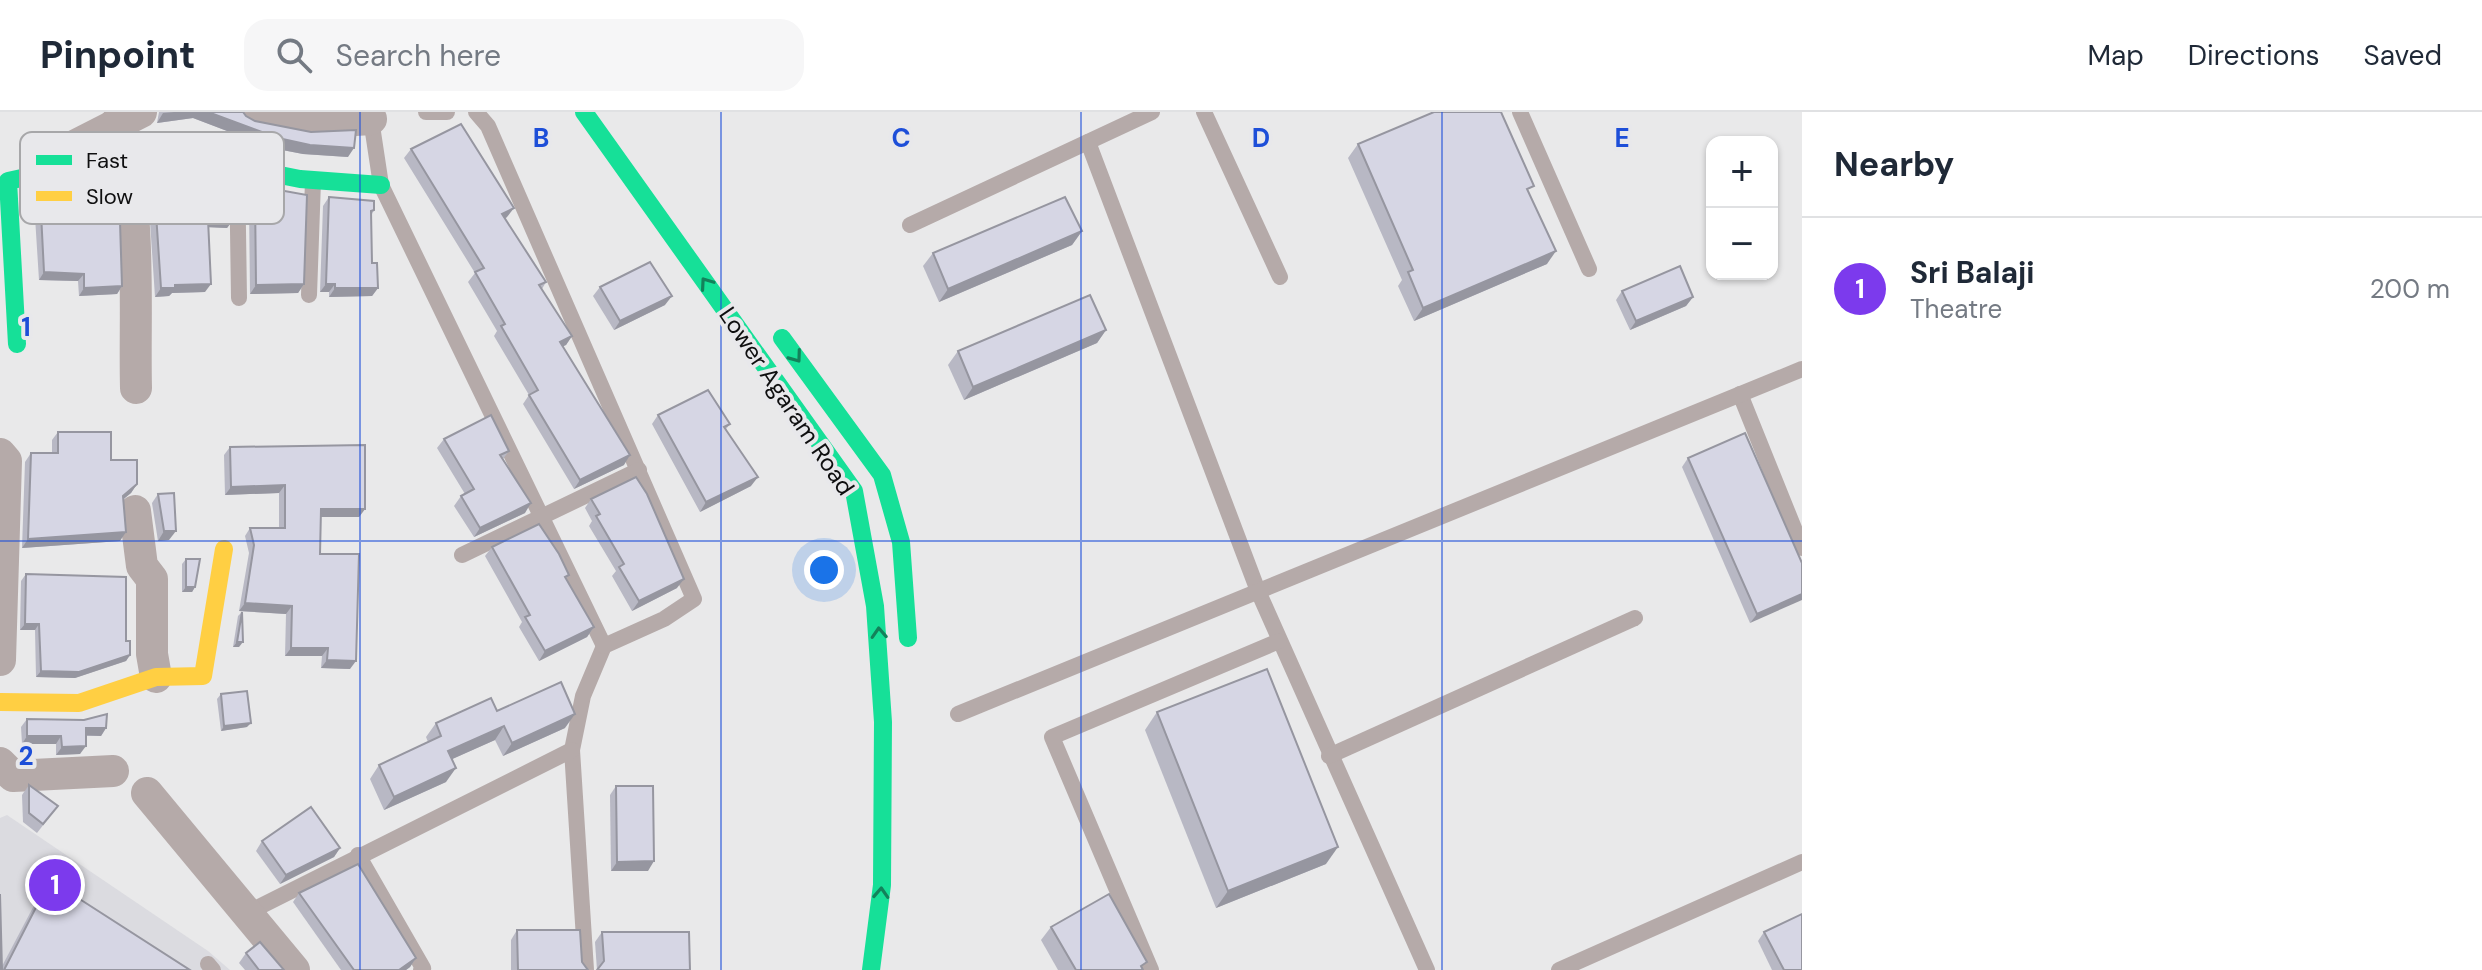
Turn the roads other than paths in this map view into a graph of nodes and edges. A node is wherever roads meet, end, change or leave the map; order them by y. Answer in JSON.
{"nodes":[{"id":1,"x":252,"y":112,"type":"edge"},
{"id":2,"x":426,"y":112,"type":"edge"},
{"id":3,"x":447,"y":112,"type":"edge"},
{"id":4,"x":476,"y":112,"type":"edge"},
{"id":5,"x":584,"y":112,"type":"edge"},
{"id":6,"x":1152,"y":112,"type":"edge"},
{"id":7,"x":1204,"y":112,"type":"edge"},
{"id":8,"x":1520,"y":112,"type":"edge"},
{"id":9,"x":128,"y":118,"type":"edge"},
{"id":10,"x":371,"y":119,"type":"joint"},
{"id":11,"x":102,"y":132,"type":"edge"},
{"id":12,"x":1088,"y":142,"type":"junction"},
{"id":13,"x":284,"y":175,"type":"edge"},
{"id":14,"x":313,"y":180,"type":"junction"},
{"id":15,"x":4,"y":184,"type":"edge"},
{"id":16,"x":381,"y":185,"type":"junction"},
{"id":17,"x":131,"y":224,"type":"edge"},
{"id":18,"x":238,"y":224,"type":"edge"},
{"id":19,"x":910,"y":225,"type":"dead end"},
{"id":20,"x":1589,"y":269,"type":"dead end"},
{"id":21,"x":1280,"y":277,"type":"dead end"},
{"id":22,"x":309,"y":295,"type":"dead end"},
{"id":23,"x":239,"y":298,"type":"dead end"},
{"id":24,"x":768,"y":319,"type":"dead end"},
{"id":25,"x":17,"y":344,"type":"dead end"},
{"id":26,"x":1802,"y":369,"type":"edge"},
{"id":27,"x":136,"y":388,"type":"dead end"},
{"id":28,"x":1740,"y":394,"type":"junction"},
{"id":29,"x":0,"y":454,"type":"edge"},
{"id":30,"x":639,"y":470,"type":"junction"},
{"id":31,"x":135,"y":511,"type":"dead end"},
{"id":32,"x":542,"y":518,"type":"junction"},
{"id":33,"x":1802,"y":548,"type":"edge"},
{"id":34,"x":224,"y":549,"type":"dead end"},
{"id":35,"x":462,"y":555,"type":"dead end"},
{"id":36,"x":1258,"y":591,"type":"junction"},
{"id":37,"x":1635,"y":618,"type":"dead end"},
{"id":38,"x":1279,"y":641,"type":"junction"},
{"id":39,"x":604,"y":646,"type":"junction"},
{"id":40,"x":0,"y":660,"type":"edge"},
{"id":41,"x":908,"y":660,"type":"dead end"},
{"id":42,"x":156,"y":677,"type":"junction"},
{"id":43,"x":0,"y":702,"type":"edge"},
{"id":44,"x":958,"y":714,"type":"dead end"},
{"id":45,"x":572,"y":750,"type":"junction"},
{"id":46,"x":1329,"y":756,"type":"junction"},
{"id":47,"x":0,"y":763,"type":"edge"},
{"id":48,"x":113,"y":771,"type":"dead end"},
{"id":49,"x":147,"y":793,"type":"dead end"},
{"id":50,"x":358,"y":855,"type":"junction"},
{"id":51,"x":1802,"y":862,"type":"edge"},
{"id":52,"x":244,"y":914,"type":"junction"},
{"id":53,"x":294,"y":970,"type":"edge"},
{"id":54,"x":421,"y":970,"type":"edge"},
{"id":55,"x":586,"y":970,"type":"edge"},
{"id":56,"x":871,"y":970,"type":"edge"},
{"id":57,"x":1151,"y":970,"type":"edge"},
{"id":58,"x":1427,"y":970,"type":"edge"},
{"id":59,"x":1559,"y":970,"type":"edge"}],
"edges":[{"from":1,"to":10,"type":"street"},
{"from":2,"to":3,"type":"lane"},
{"from":4,"to":30,"type":"lane"},
{"from":56,"to":5,"type":"main road","name":"Lower Agaram Road","one_way":true},
{"from":6,"to":12,"type":"lane"},
{"from":7,"to":21,"type":"lane"},
{"from":8,"to":20,"type":"lane"},
{"from":9,"to":11,"type":"street"},
{"from":10,"to":16,"type":"lane"},
{"from":12,"to":19,"type":"lane"},
{"from":12,"to":36,"type":"lane"},
{"from":13,"to":14,"type":"main road"},
{"from":14,"to":16,"type":"main road"},
{"from":14,"to":22,"type":"lane"},
{"from":15,"to":25,"type":"main road"},
{"from":16,"to":32,"type":"lane"},
{"from":17,"to":27,"type":"street"},
{"from":18,"to":23,"type":"lane"},
{"from":24,"to":41,"type":"main road","name":"Lower Agaram Road","one_way":true},
{"from":26,"to":28,"type":"lane"},
{"from":28,"to":33,"type":"lane"},
{"from":28,"to":36,"type":"lane"},
{"from":29,"to":40,"type":"street"},
{"from":30,"to":32,"type":"lane"},
{"from":30,"to":39,"type":"lane"},
{"from":31,"to":42,"type":"street"},
{"from":32,"to":35,"type":"lane"},
{"from":32,"to":39,"type":"lane"},
{"from":34,"to":42,"type":"main road"},
{"from":36,"to":38,"type":"lane"},
{"from":36,"to":44,"type":"lane"},
{"from":37,"to":46,"type":"lane"},
{"from":38,"to":46,"type":"lane"},
{"from":38,"to":57,"type":"lane"},
{"from":39,"to":45,"type":"lane"},
{"from":42,"to":43,"type":"main road"},
{"from":45,"to":50,"type":"lane"},
{"from":45,"to":55,"type":"lane"},
{"from":46,"to":58,"type":"lane"},
{"from":47,"to":48,"type":"street"},
{"from":49,"to":52,"type":"street"},
{"from":50,"to":52,"type":"lane"},
{"from":50,"to":54,"type":"lane"},
{"from":51,"to":59,"type":"lane"},
{"from":52,"to":53,"type":"street"}]}
